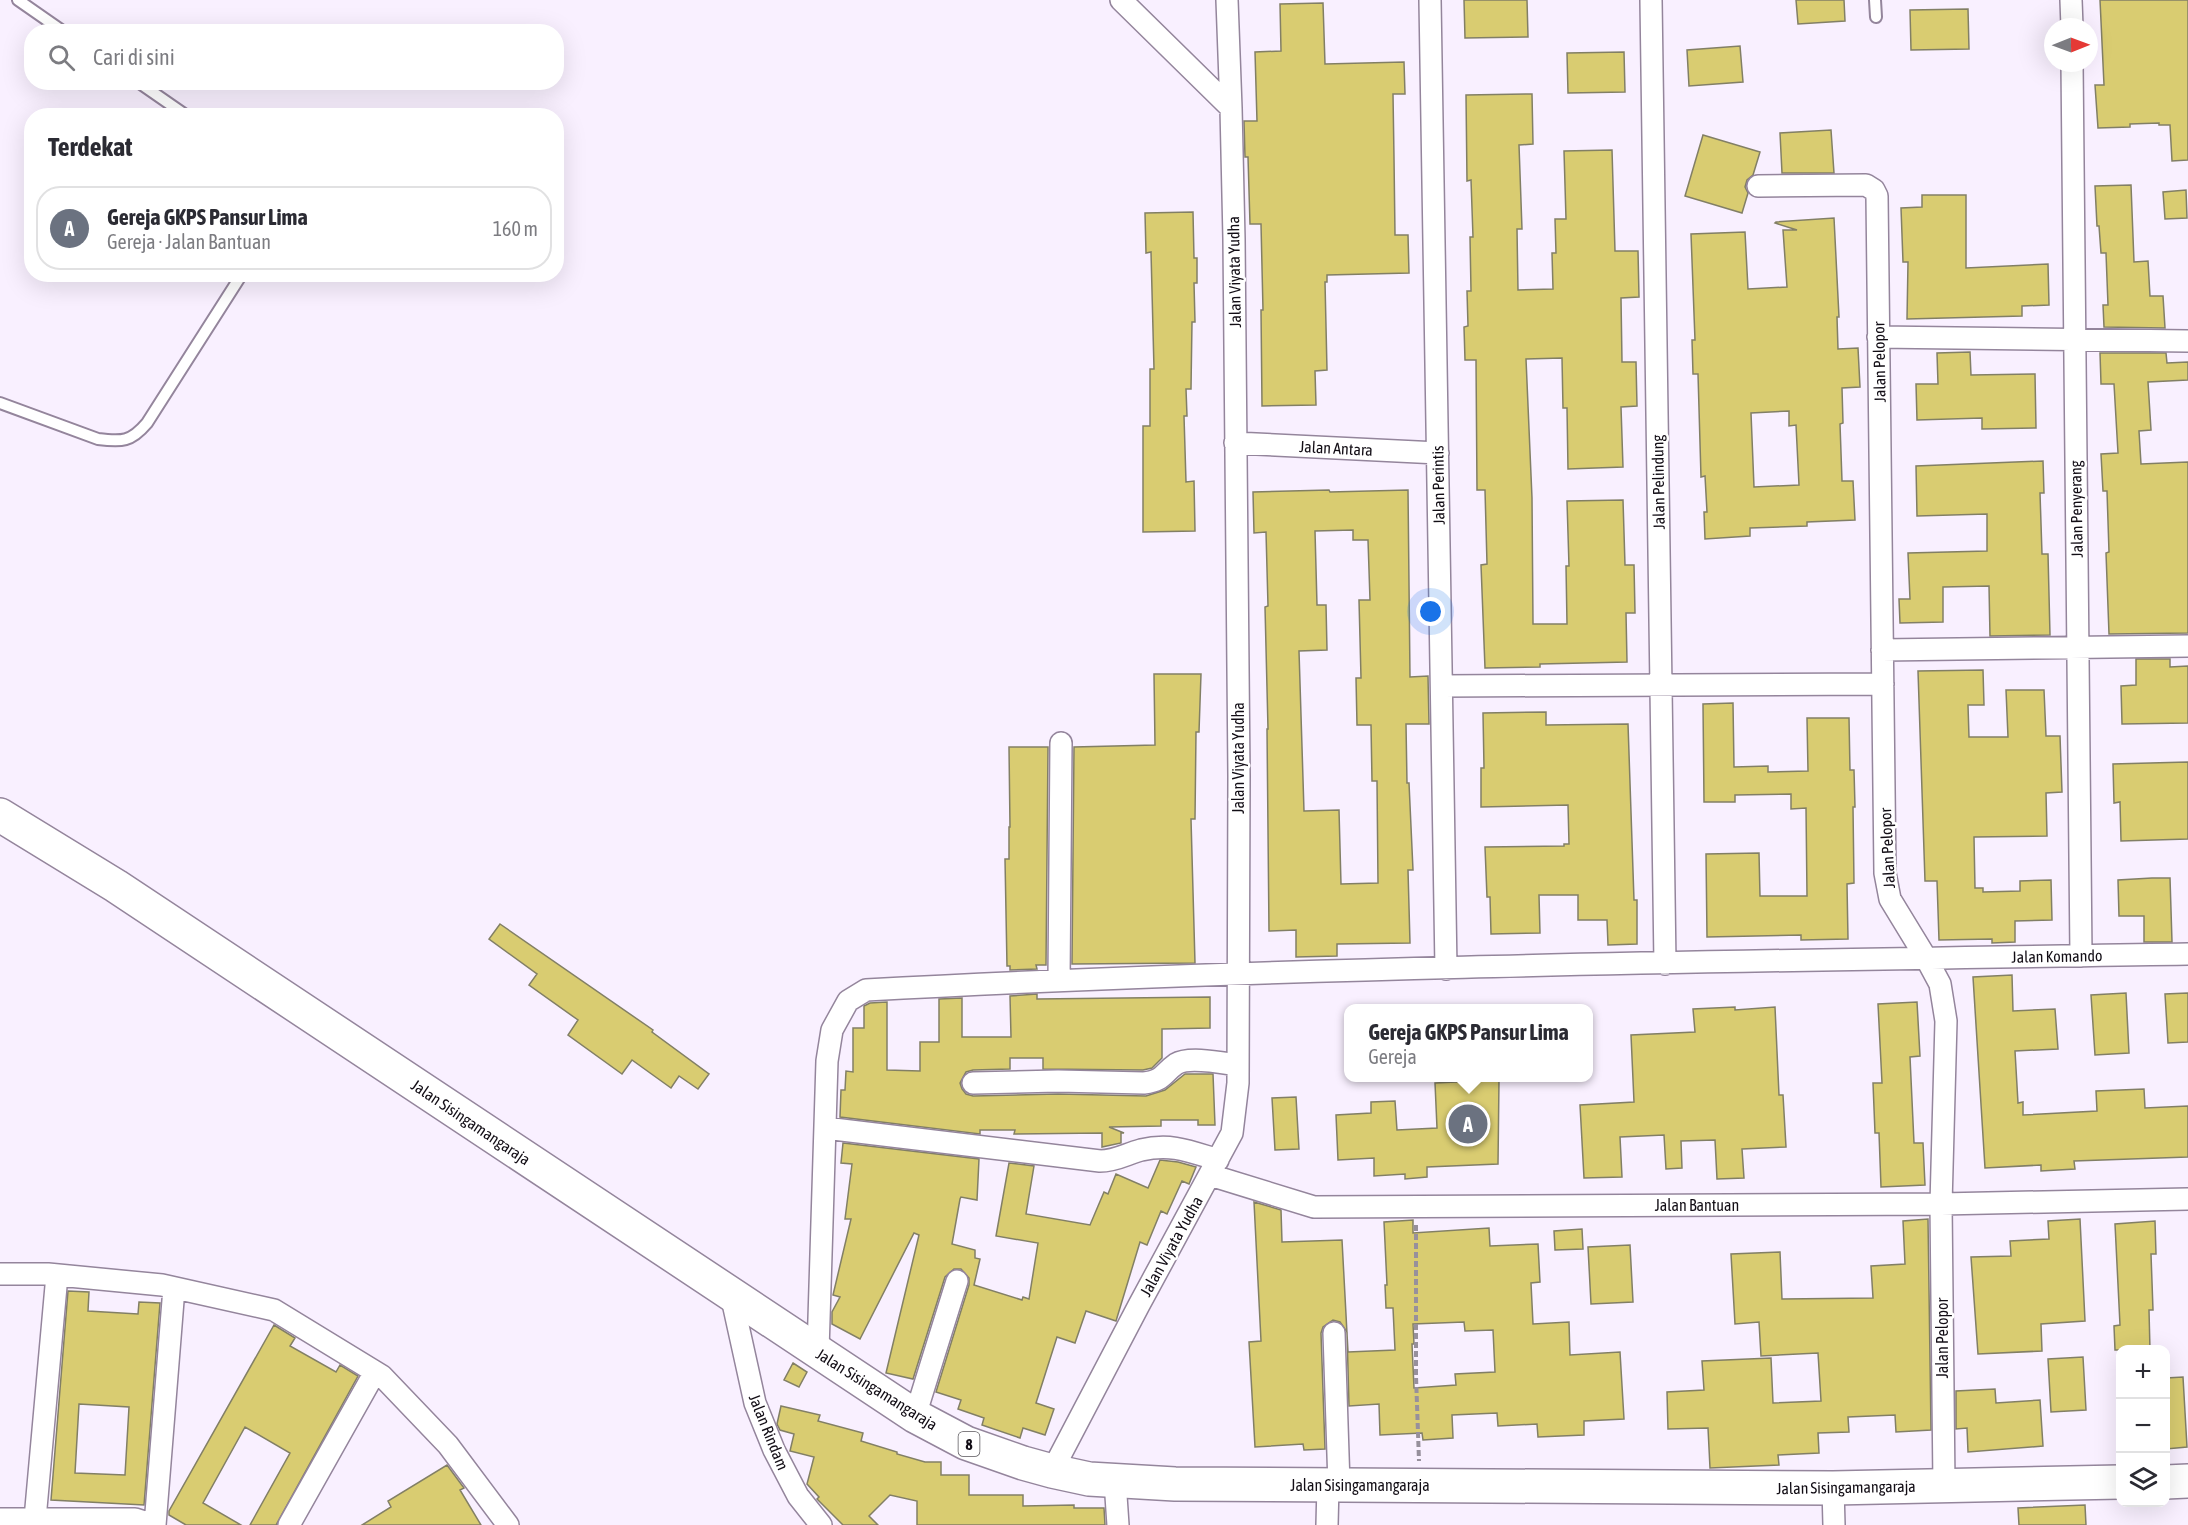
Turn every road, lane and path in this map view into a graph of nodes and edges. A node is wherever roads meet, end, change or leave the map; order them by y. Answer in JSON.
{"nodes":[{"id":1,"x":18,"y":0,"type":"edge"},
{"id":2,"x":1121,"y":0,"type":"edge"},
{"id":3,"x":1227,"y":0,"type":"edge"},
{"id":4,"x":1430,"y":0,"type":"edge"},
{"id":5,"x":1651,"y":0,"type":"edge"},
{"id":6,"x":1875,"y":0,"type":"edge"},
{"id":7,"x":2072,"y":0,"type":"edge"},
{"id":8,"x":1876,"y":17,"type":"dead end"},
{"id":9,"x":2072,"y":18,"type":"edge"},
{"id":10,"x":52,"y":24,"type":"edge"},
{"id":11,"x":2072,"y":72,"type":"edge"},
{"id":12,"x":150,"y":90,"type":"edge"},
{"id":13,"x":175,"y":108,"type":"edge"},
{"id":14,"x":1231,"y":108,"type":"junction"},
{"id":15,"x":1758,"y":186,"type":"dead end"},
{"id":16,"x":237,"y":282,"type":"edge"},
{"id":17,"x":1878,"y":337,"type":"junction"},
{"id":18,"x":2075,"y":339,"type":"junction"},
{"id":19,"x":2188,"y":341,"type":"edge"},
{"id":20,"x":0,"y":403,"type":"edge"},
{"id":21,"x":1235,"y":443,"type":"junction"},
{"id":22,"x":1438,"y":453,"type":"junction"},
{"id":23,"x":2188,"y":646,"type":"edge"},
{"id":24,"x":2078,"y":648,"type":"junction"},
{"id":25,"x":1882,"y":650,"type":"junction"},
{"id":26,"x":1882,"y":684,"type":"junction"},
{"id":27,"x":1661,"y":685,"type":"junction"},
{"id":28,"x":1442,"y":686,"type":"junction"},
{"id":29,"x":1061,"y":743,"type":"dead end"},
{"id":30,"x":0,"y":815,"type":"edge"},
{"id":31,"x":2188,"y":954,"type":"edge"},
{"id":32,"x":2081,"y":956,"type":"junction"},
{"id":33,"x":1926,"y":958,"type":"junction"},
{"id":34,"x":1665,"y":964,"type":"junction"},
{"id":35,"x":1446,"y":969,"type":"junction"},
{"id":36,"x":1239,"y":975,"type":"junction"},
{"id":37,"x":1059,"y":980,"type":"junction"},
{"id":38,"x":1238,"y":1065,"type":"junction"},
{"id":39,"x":973,"y":1083,"type":"dead end"},
{"id":40,"x":825,"y":1128,"type":"junction"},
{"id":41,"x":1214,"y":1168,"type":"junction"},
{"id":42,"x":2188,"y":1199,"type":"edge"},
{"id":43,"x":1941,"y":1204,"type":"junction"},
{"id":44,"x":1416,"y":1206,"type":"junction"},
{"id":45,"x":0,"y":1274,"type":"edge"},
{"id":46,"x":57,"y":1275,"type":"junction"},
{"id":47,"x":957,"y":1281,"type":"dead end"},
{"id":48,"x":174,"y":1288,"type":"junction"},
{"id":49,"x":731,"y":1294,"type":"junction"},
{"id":50,"x":1334,"y":1333,"type":"dead end"},
{"id":51,"x":818,"y":1352,"type":"junction"},
{"id":52,"x":375,"y":1372,"type":"junction"},
{"id":53,"x":915,"y":1416,"type":"junction"},
{"id":54,"x":1052,"y":1471,"type":"junction"},
{"id":55,"x":1115,"y":1481,"type":"junction"},
{"id":56,"x":2188,"y":1481,"type":"edge"},
{"id":57,"x":2116,"y":1482,"type":"edge"},
{"id":58,"x":2170,"y":1482,"type":"edge"},
{"id":59,"x":1333,"y":1485,"type":"junction"},
{"id":60,"x":1420,"y":1485,"type":"junction"},
{"id":61,"x":1944,"y":1486,"type":"junction"},
{"id":62,"x":1833,"y":1488,"type":"junction"},
{"id":63,"x":0,"y":1519,"type":"edge"},
{"id":64,"x":35,"y":1519,"type":"junction"},
{"id":65,"x":155,"y":1525,"type":"edge"},
{"id":66,"x":289,"y":1525,"type":"edge"},
{"id":67,"x":508,"y":1525,"type":"edge"},
{"id":68,"x":821,"y":1525,"type":"edge"},
{"id":69,"x":1118,"y":1525,"type":"edge"},
{"id":70,"x":1327,"y":1525,"type":"edge"},
{"id":71,"x":1834,"y":1525,"type":"edge"}],
"edges":[{"from":1,"to":10,"type":"lane"},
{"from":2,"to":14,"type":"street"},
{"from":3,"to":14,"type":"street","name":"Jalan Viyata Yudha"},
{"from":4,"to":22,"type":"street","name":"Jalan Perintis"},
{"from":5,"to":27,"type":"street","name":"Jalan Pelindung"},
{"from":6,"to":8,"type":"lane"},
{"from":7,"to":9,"type":"street"},
{"from":11,"to":18,"type":"street","name":"Jalan Penyerang"},
{"from":12,"to":13,"type":"lane"},
{"from":14,"to":21,"type":"street","name":"Jalan Viyata Yudha"},
{"from":15,"to":17,"type":"street","name":"Jalan Pelopor"},
{"from":16,"to":20,"type":"lane"},
{"from":17,"to":18,"type":"street"},
{"from":17,"to":25,"type":"street","name":"Jalan Pelopor"},
{"from":18,"to":19,"type":"street"},
{"from":18,"to":24,"type":"street","name":"Jalan Penyerang"},
{"from":21,"to":22,"type":"street","name":"Jalan Antara"},
{"from":21,"to":36,"type":"street","name":"Jalan Viyata Yudha"},
{"from":22,"to":28,"type":"street","name":"Jalan Perintis"},
{"from":23,"to":24,"type":"street"},
{"from":24,"to":25,"type":"street"},
{"from":24,"to":32,"type":"street","name":"Jalan Penyerang"},
{"from":25,"to":26,"type":"street","name":"Jalan Pelopor"},
{"from":26,"to":27,"type":"street"},
{"from":26,"to":33,"type":"street","name":"Jalan Pelopor"},
{"from":27,"to":28,"type":"street"},
{"from":27,"to":34,"type":"street","name":"Jalan Pelindung"},
{"from":28,"to":35,"type":"street","name":"Jalan Perintis"},
{"from":29,"to":37,"type":"street"},
{"from":30,"to":49,"type":"highway","name":"Jalan Sisingamangaraja","number":"8"},
{"from":31,"to":32,"type":"street","name":"Jalan Komando"},
{"from":32,"to":33,"type":"street","name":"Jalan Komando"},
{"from":33,"to":34,"type":"street"},
{"from":33,"to":43,"type":"street","name":"Jalan Pelopor"},
{"from":34,"to":35,"type":"street"},
{"from":35,"to":36,"type":"street"},
{"from":36,"to":37,"type":"street"},
{"from":36,"to":38,"type":"street","name":"Jalan Viyata Yudha"},
{"from":37,"to":40,"type":"street"},
{"from":38,"to":39,"type":"street"},
{"from":38,"to":41,"type":"street","name":"Jalan Viyata Yudha"},
{"from":40,"to":41,"type":"street","name":"Jalan Bantuan"},
{"from":40,"to":51,"type":"street"},
{"from":41,"to":44,"type":"street","name":"Jalan Bantuan"},
{"from":41,"to":54,"type":"street","name":"Jalan Viyata Yudha"},
{"from":42,"to":43,"type":"street","name":"Jalan Bantuan"},
{"from":43,"to":44,"type":"street","name":"Jalan Bantuan"},
{"from":43,"to":61,"type":"street","name":"Jalan Pelopor"},
{"from":44,"to":60,"type":"path"},
{"from":45,"to":46,"type":"street"},
{"from":46,"to":48,"type":"street"},
{"from":46,"to":64,"type":"street"},
{"from":47,"to":53,"type":"street"},
{"from":48,"to":52,"type":"street"},
{"from":48,"to":65,"type":"street"},
{"from":49,"to":51,"type":"highway","name":"Jalan Sisingamangaraja","number":"8"},
{"from":49,"to":68,"type":"street","name":"Jalan Rindam"},
{"from":50,"to":59,"type":"street"},
{"from":51,"to":53,"type":"highway","name":"Jalan Sisingamangaraja","number":"8"},
{"from":52,"to":66,"type":"street"},
{"from":52,"to":67,"type":"street"},
{"from":53,"to":54,"type":"highway","name":"Jalan Sisingamangaraja","number":"8"},
{"from":54,"to":55,"type":"highway","name":"Jalan Sisingamangaraja","number":"8"},
{"from":55,"to":59,"type":"highway","name":"Jalan Sisingamangaraja","number":"8"},
{"from":55,"to":69,"type":"street"},
{"from":56,"to":58,"type":"highway"},
{"from":57,"to":61,"type":"highway","name":"Jalan Sisingamangaraja","number":"8"},
{"from":59,"to":60,"type":"highway","name":"Jalan Sisingamangaraja","number":"8"},
{"from":59,"to":70,"type":"street"},
{"from":60,"to":62,"type":"highway","name":"Jalan Sisingamangaraja","number":"8"},
{"from":61,"to":62,"type":"highway","name":"Jalan Sisingamangaraja","number":"8"},
{"from":62,"to":71,"type":"street"},
{"from":63,"to":64,"type":"street"},
{"from":64,"to":65,"type":"street"}]}
